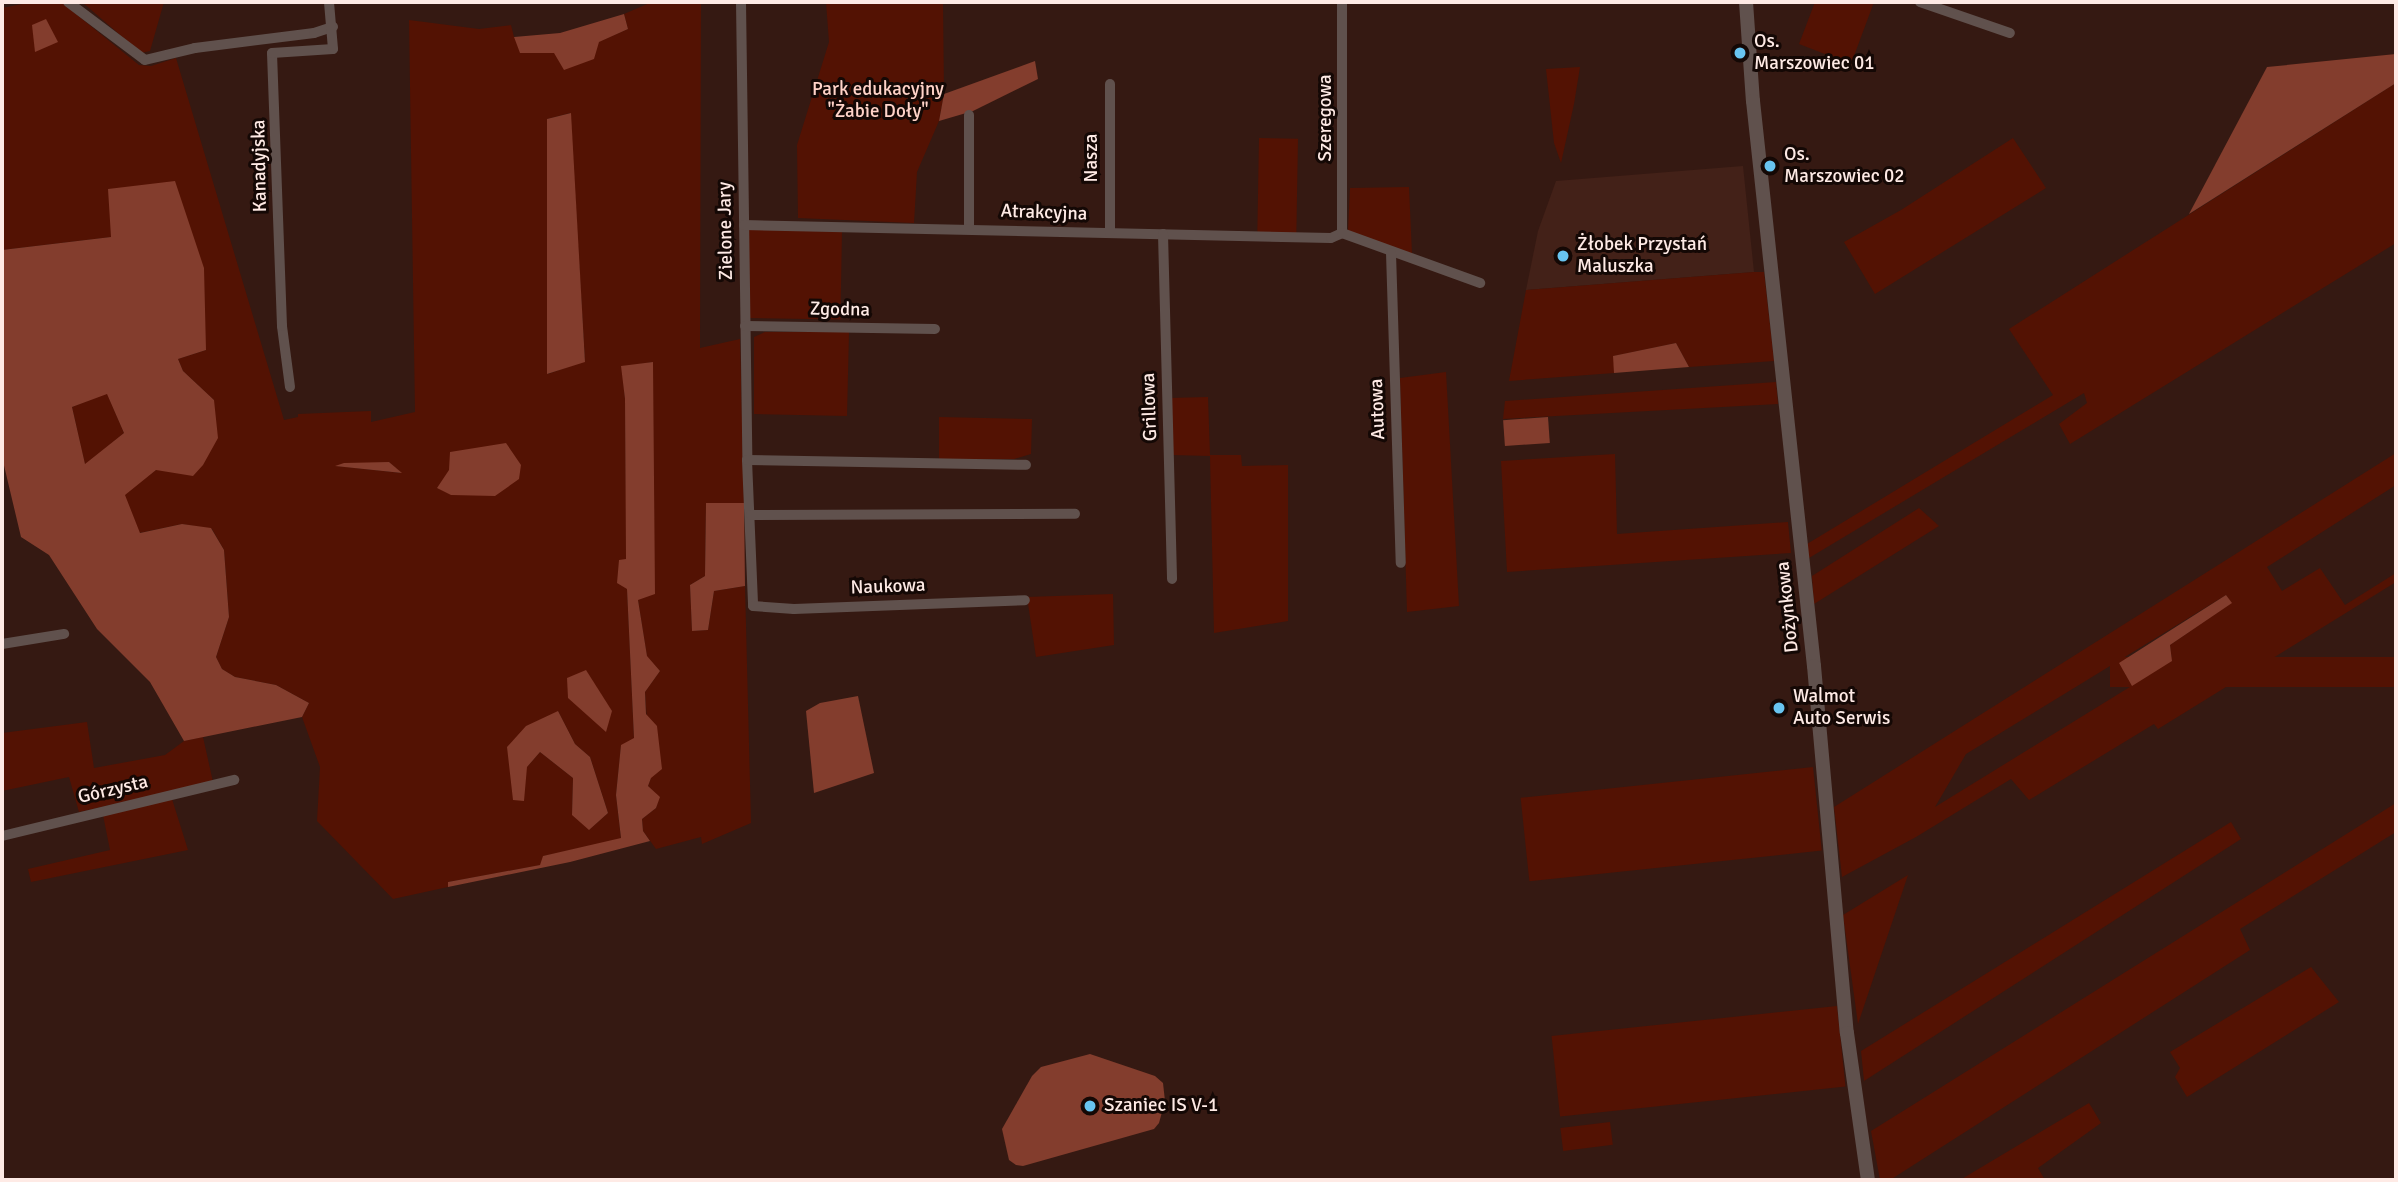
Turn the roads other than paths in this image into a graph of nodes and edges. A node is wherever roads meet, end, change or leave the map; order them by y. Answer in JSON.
{"nodes":[{"id":1,"x":68,"y":2,"type":"edge"},
{"id":2,"x":328,"y":2,"type":"edge"},
{"id":3,"x":741,"y":2,"type":"edge"},
{"id":4,"x":1342,"y":2,"type":"edge"},
{"id":5,"x":1746,"y":2,"type":"edge"},
{"id":6,"x":1920,"y":2,"type":"edge"},
{"id":7,"x":333,"y":27,"type":"junction"},
{"id":8,"x":2010,"y":33,"type":"dead end"},
{"id":9,"x":1110,"y":84,"type":"dead end"},
{"id":10,"x":969,"y":115,"type":"dead end"},
{"id":11,"x":744,"y":225,"type":"junction"},
{"id":12,"x":969,"y":229,"type":"junction"},
{"id":13,"x":1110,"y":233,"type":"junction"},
{"id":14,"x":1342,"y":233,"type":"junction"},
{"id":15,"x":1163,"y":234,"type":"junction"},
{"id":16,"x":1391,"y":253,"type":"junction"},
{"id":17,"x":1480,"y":283,"type":"dead end"},
{"id":18,"x":745,"y":327,"type":"junction"},
{"id":19,"x":935,"y":329,"type":"dead end"},
{"id":20,"x":290,"y":387,"type":"dead end"},
{"id":21,"x":747,"y":460,"type":"junction"},
{"id":22,"x":1026,"y":465,"type":"dead end"},
{"id":23,"x":1074,"y":514,"type":"dead end"},
{"id":24,"x":751,"y":515,"type":"junction"},
{"id":25,"x":1401,"y":563,"type":"dead end"},
{"id":26,"x":1172,"y":579,"type":"dead end"},
{"id":27,"x":1025,"y":600,"type":"dead end"},
{"id":28,"x":753,"y":606,"type":"joint"},
{"id":29,"x":64,"y":634,"type":"dead end"},
{"id":30,"x":2,"y":644,"type":"edge"},
{"id":31,"x":234,"y":780,"type":"dead end"},
{"id":32,"x":2,"y":836,"type":"edge"},
{"id":33,"x":1868,"y":1180,"type":"edge"}],
"edges":[{"from":1,"to":7,"type":"street"},
{"from":2,"to":7,"type":"street"},
{"from":3,"to":11,"type":"street","name":"Zielone Jary"},
{"from":4,"to":14,"type":"street","name":"Szeregowa"},
{"from":5,"to":33,"type":"street","name":"Dożynkowa"},
{"from":6,"to":8,"type":"street"},
{"from":7,"to":20,"type":"street","name":"Kanadyjska"},
{"from":9,"to":13,"type":"street","name":"Nasza"},
{"from":10,"to":12,"type":"street"},
{"from":11,"to":12,"type":"street","name":"Atrakcyjna"},
{"from":11,"to":18,"type":"street","name":"Zielone Jary"},
{"from":12,"to":13,"type":"street","name":"Atrakcyjna"},
{"from":13,"to":15,"type":"street","name":"Atrakcyjna"},
{"from":14,"to":15,"type":"street","name":"Atrakcyjna"},
{"from":14,"to":16,"type":"street"},
{"from":15,"to":26,"type":"street","name":"Grillowa"},
{"from":16,"to":17,"type":"street"},
{"from":16,"to":25,"type":"street","name":"Autowa"},
{"from":18,"to":19,"type":"street","name":"Zgodna"},
{"from":18,"to":21,"type":"street","name":"Zielone Jary"},
{"from":21,"to":22,"type":"street"},
{"from":21,"to":24,"type":"street","name":"Zielone Jary"},
{"from":23,"to":24,"type":"street"},
{"from":24,"to":28,"type":"street","name":"Zielone Jary"},
{"from":27,"to":28,"type":"street","name":"Naukowa"},
{"from":29,"to":30,"type":"street"},
{"from":31,"to":32,"type":"street","name":"Górzysta"}]}
